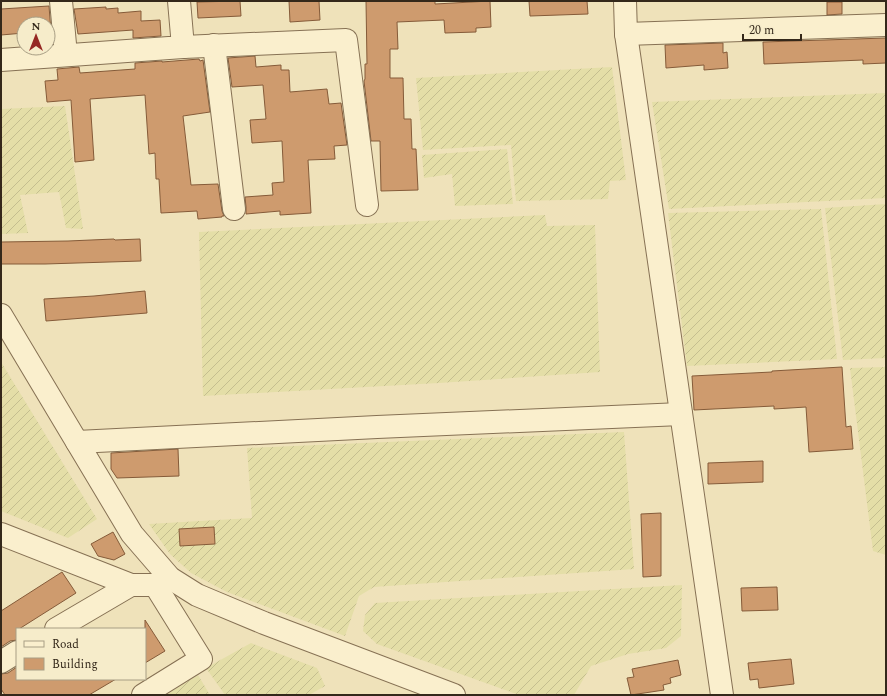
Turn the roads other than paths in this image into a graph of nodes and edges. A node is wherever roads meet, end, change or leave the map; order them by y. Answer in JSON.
{"nodes":[{"id":1,"x":61,"y":1,"type":"edge"},
{"id":2,"x":179,"y":1,"type":"edge"},
{"id":3,"x":625,"y":1,"type":"edge"},
{"id":4,"x":886,"y":24,"type":"edge"},
{"id":5,"x":626,"y":34,"type":"junction"},
{"id":6,"x":214,"y":45,"type":"junction"},
{"id":7,"x":183,"y":46,"type":"junction"},
{"id":8,"x":66,"y":55,"type":"junction"},
{"id":9,"x":1,"y":60,"type":"edge"},
{"id":10,"x":367,"y":205,"type":"dead end"},
{"id":11,"x":234,"y":209,"type":"dead end"},
{"id":12,"x":1,"y":315,"type":"edge"},
{"id":13,"x":681,"y":414,"type":"junction"},
{"id":14,"x":77,"y":442,"type":"junction"},
{"id":15,"x":1,"y":534,"type":"edge"},
{"id":16,"x":162,"y":581,"type":"junction"},
{"id":17,"x":131,"y":585,"type":"junction"},
{"id":18,"x":58,"y":628,"type":"edge"},
{"id":19,"x":16,"y":653,"type":"edge"},
{"id":20,"x":1,"y":662,"type":"edge"},
{"id":21,"x":143,"y":695,"type":"edge"},
{"id":22,"x":454,"y":695,"type":"edge"},
{"id":23,"x":722,"y":695,"type":"edge"}],
"edges":[{"from":1,"to":8,"type":"street"},
{"from":2,"to":7,"type":"street"},
{"from":3,"to":5,"type":"street"},
{"from":4,"to":5,"type":"street"},
{"from":5,"to":13,"type":"street"},
{"from":6,"to":7,"type":"street"},
{"from":6,"to":10,"type":"street"},
{"from":6,"to":11,"type":"street"},
{"from":7,"to":8,"type":"street"},
{"from":8,"to":9,"type":"street"},
{"from":12,"to":14,"type":"street"},
{"from":13,"to":14,"type":"street"},
{"from":13,"to":23,"type":"street"},
{"from":14,"to":16,"type":"street"},
{"from":15,"to":17,"type":"street"},
{"from":16,"to":17,"type":"street"},
{"from":16,"to":21,"type":"street"},
{"from":16,"to":22,"type":"street"},
{"from":17,"to":18,"type":"street"},
{"from":19,"to":20,"type":"street"}]}
